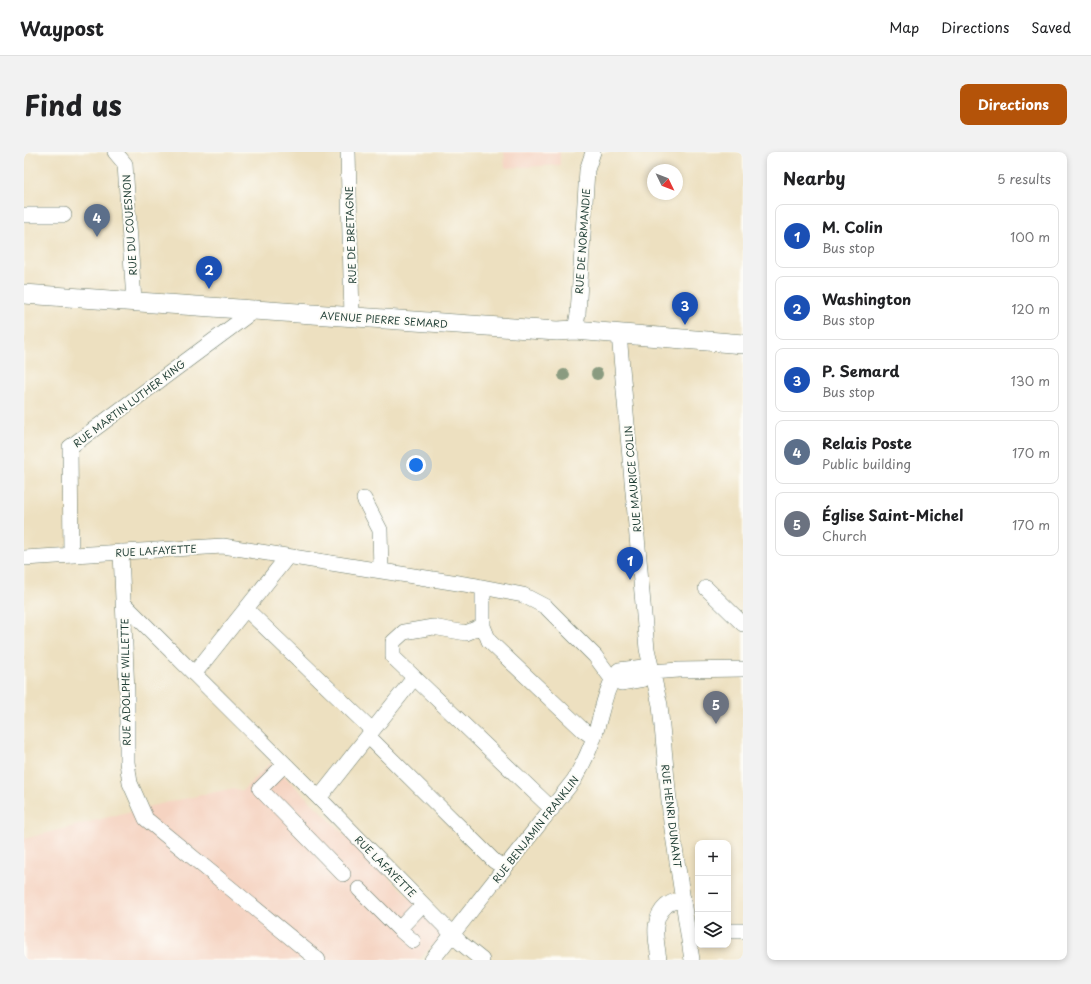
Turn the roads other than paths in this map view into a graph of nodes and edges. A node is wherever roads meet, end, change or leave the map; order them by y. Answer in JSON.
{"nodes":[{"id":1,"x":114,"y":152,"type":"edge"},
{"id":2,"x":348,"y":152,"type":"edge"},
{"id":3,"x":593,"y":152,"type":"edge"},
{"id":4,"x":24,"y":215,"type":"edge"},
{"id":5,"x":64,"y":215,"type":"dead end"},
{"id":6,"x":24,"y":294,"type":"edge"},
{"id":7,"x":134,"y":302,"type":"junction"},
{"id":8,"x":256,"y":310,"type":"junction"},
{"id":9,"x":352,"y":318,"type":"junction"},
{"id":10,"x":576,"y":330,"type":"junction"},
{"id":11,"x":619,"y":334,"type":"junction"},
{"id":12,"x":743,"y":344,"type":"edge"},
{"id":13,"x":364,"y":499,"type":"dead end"},
{"id":14,"x":121,"y":552,"type":"junction"},
{"id":15,"x":70,"y":555,"type":"junction"},
{"id":16,"x":288,"y":556,"type":"junction"},
{"id":17,"x":24,"y":558,"type":"edge"},
{"id":18,"x":381,"y":571,"type":"junction"},
{"id":19,"x":483,"y":588,"type":"junction"},
{"id":20,"x":706,"y":588,"type":"dead end"},
{"id":21,"x":123,"y":603,"type":"junction"},
{"id":22,"x":246,"y":609,"type":"junction"},
{"id":23,"x":743,"y":624,"type":"edge"},
{"id":24,"x":482,"y":626,"type":"junction"},
{"id":25,"x":743,"y":669,"type":"edge"},
{"id":26,"x":651,"y":672,"type":"junction"},
{"id":27,"x":194,"y":674,"type":"junction"},
{"id":28,"x":414,"y":678,"type":"junction"},
{"id":29,"x":612,"y":679,"type":"junction"},
{"id":30,"x":370,"y":733,"type":"junction"},
{"id":31,"x":594,"y":738,"type":"junction"},
{"id":32,"x":285,"y":764,"type":"junction"},
{"id":33,"x":319,"y":798,"type":"junction"},
{"id":34,"x":552,"y":809,"type":"junction"},
{"id":35,"x":505,"y":868,"type":"junction"},
{"id":36,"x":343,"y":874,"type":"dead end"},
{"id":37,"x":359,"y":889,"type":"dead end"},
{"id":38,"x":683,"y":898,"type":"junction"},
{"id":39,"x":424,"y":904,"type":"junction"},
{"id":40,"x":399,"y":929,"type":"junction"},
{"id":41,"x":731,"y":931,"type":"edge"},
{"id":42,"x":743,"y":931,"type":"edge"},
{"id":43,"x":693,"y":932,"type":"edge"},
{"id":44,"x":453,"y":934,"type":"junction"},
{"id":45,"x":413,"y":941,"type":"dead end"},
{"id":46,"x":318,"y":960,"type":"edge"},
{"id":47,"x":432,"y":960,"type":"edge"},
{"id":48,"x":482,"y":960,"type":"edge"},
{"id":49,"x":659,"y":960,"type":"edge"},
{"id":50,"x":692,"y":960,"type":"edge"}],
"edges":[{"from":1,"to":7,"type":"street","name":"RUE DU COUESNON"},
{"from":2,"to":9,"type":"street","name":"RUE DE BRETAGNE"},
{"from":3,"to":10,"type":"street","name":"RUE DE NORMANDIE"},
{"from":4,"to":5,"type":"street"},
{"from":6,"to":7,"type":"main road","name":"AVENUE PIERRE SEMARD"},
{"from":7,"to":8,"type":"main road","name":"AVENUE PIERRE SEMARD"},
{"from":8,"to":9,"type":"main road","name":"AVENUE PIERRE SEMARD"},
{"from":8,"to":15,"type":"street","name":"RUE MARTIN LUTHER KING"},
{"from":9,"to":10,"type":"main road","name":"AVENUE PIERRE SEMARD"},
{"from":10,"to":11,"type":"main road","name":"AVENUE PIERRE SEMARD"},
{"from":11,"to":12,"type":"main road","name":"AVENUE PIERRE SEMARD"},
{"from":11,"to":26,"type":"street","name":"RUE MAURICE COLIN"},
{"from":13,"to":18,"type":"street"},
{"from":14,"to":15,"type":"street","name":"RUE LAFAYETTE"},
{"from":14,"to":16,"type":"street","name":"RUE LAFAYETTE"},
{"from":14,"to":21,"type":"street","name":"RUE ADOLPHE WILLETTE"},
{"from":15,"to":17,"type":"street","name":"RUE LAFAYETTE"},
{"from":16,"to":18,"type":"street","name":"RUE LAFAYETTE"},
{"from":16,"to":22,"type":"street"},
{"from":18,"to":19,"type":"street","name":"RUE LAFAYETTE"},
{"from":19,"to":24,"type":"street"},
{"from":19,"to":29,"type":"street","name":"RUE LAFAYETTE"},
{"from":20,"to":23,"type":"street"},
{"from":21,"to":27,"type":"street","name":"RUE LAFAYETTE"},
{"from":21,"to":46,"type":"street","name":"RUE ADOLPHE WILLETTE"},
{"from":22,"to":27,"type":"street"},
{"from":22,"to":30,"type":"street"},
{"from":24,"to":28,"type":"street"},
{"from":24,"to":31,"type":"street"},
{"from":25,"to":26,"type":"street"},
{"from":26,"to":29,"type":"street"},
{"from":26,"to":38,"type":"street","name":"RUE HENRI DUNANT"},
{"from":27,"to":32,"type":"street","name":"RUE LAFAYETTE"},
{"from":28,"to":30,"type":"street"},
{"from":28,"to":34,"type":"street"},
{"from":29,"to":31,"type":"street","name":"RUE BENJAMIN FRANKLIN"},
{"from":30,"to":33,"type":"street"},
{"from":30,"to":35,"type":"street"},
{"from":31,"to":34,"type":"street","name":"RUE BENJAMIN FRANKLIN"},
{"from":32,"to":33,"type":"street","name":"RUE LAFAYETTE"},
{"from":32,"to":36,"type":"street"},
{"from":33,"to":39,"type":"street","name":"RUE LAFAYETTE"},
{"from":34,"to":35,"type":"street","name":"RUE BENJAMIN FRANKLIN"},
{"from":35,"to":44,"type":"street","name":"RUE BENJAMIN FRANKLIN"},
{"from":37,"to":40,"type":"street"},
{"from":38,"to":43,"type":"street","name":"RUE HENRI DUNANT"},
{"from":38,"to":49,"type":"street"},
{"from":39,"to":40,"type":"street"},
{"from":39,"to":44,"type":"street","name":"RUE LAFAYETTE"},
{"from":40,"to":45,"type":"street"},
{"from":41,"to":42,"type":"street"},
{"from":43,"to":50,"type":"street","name":"RUE HENRI DUNANT"},
{"from":44,"to":47,"type":"street","name":"RUE BENJAMIN FRANKLIN"},
{"from":44,"to":48,"type":"street","name":"RUE LAFAYETTE"}]}
